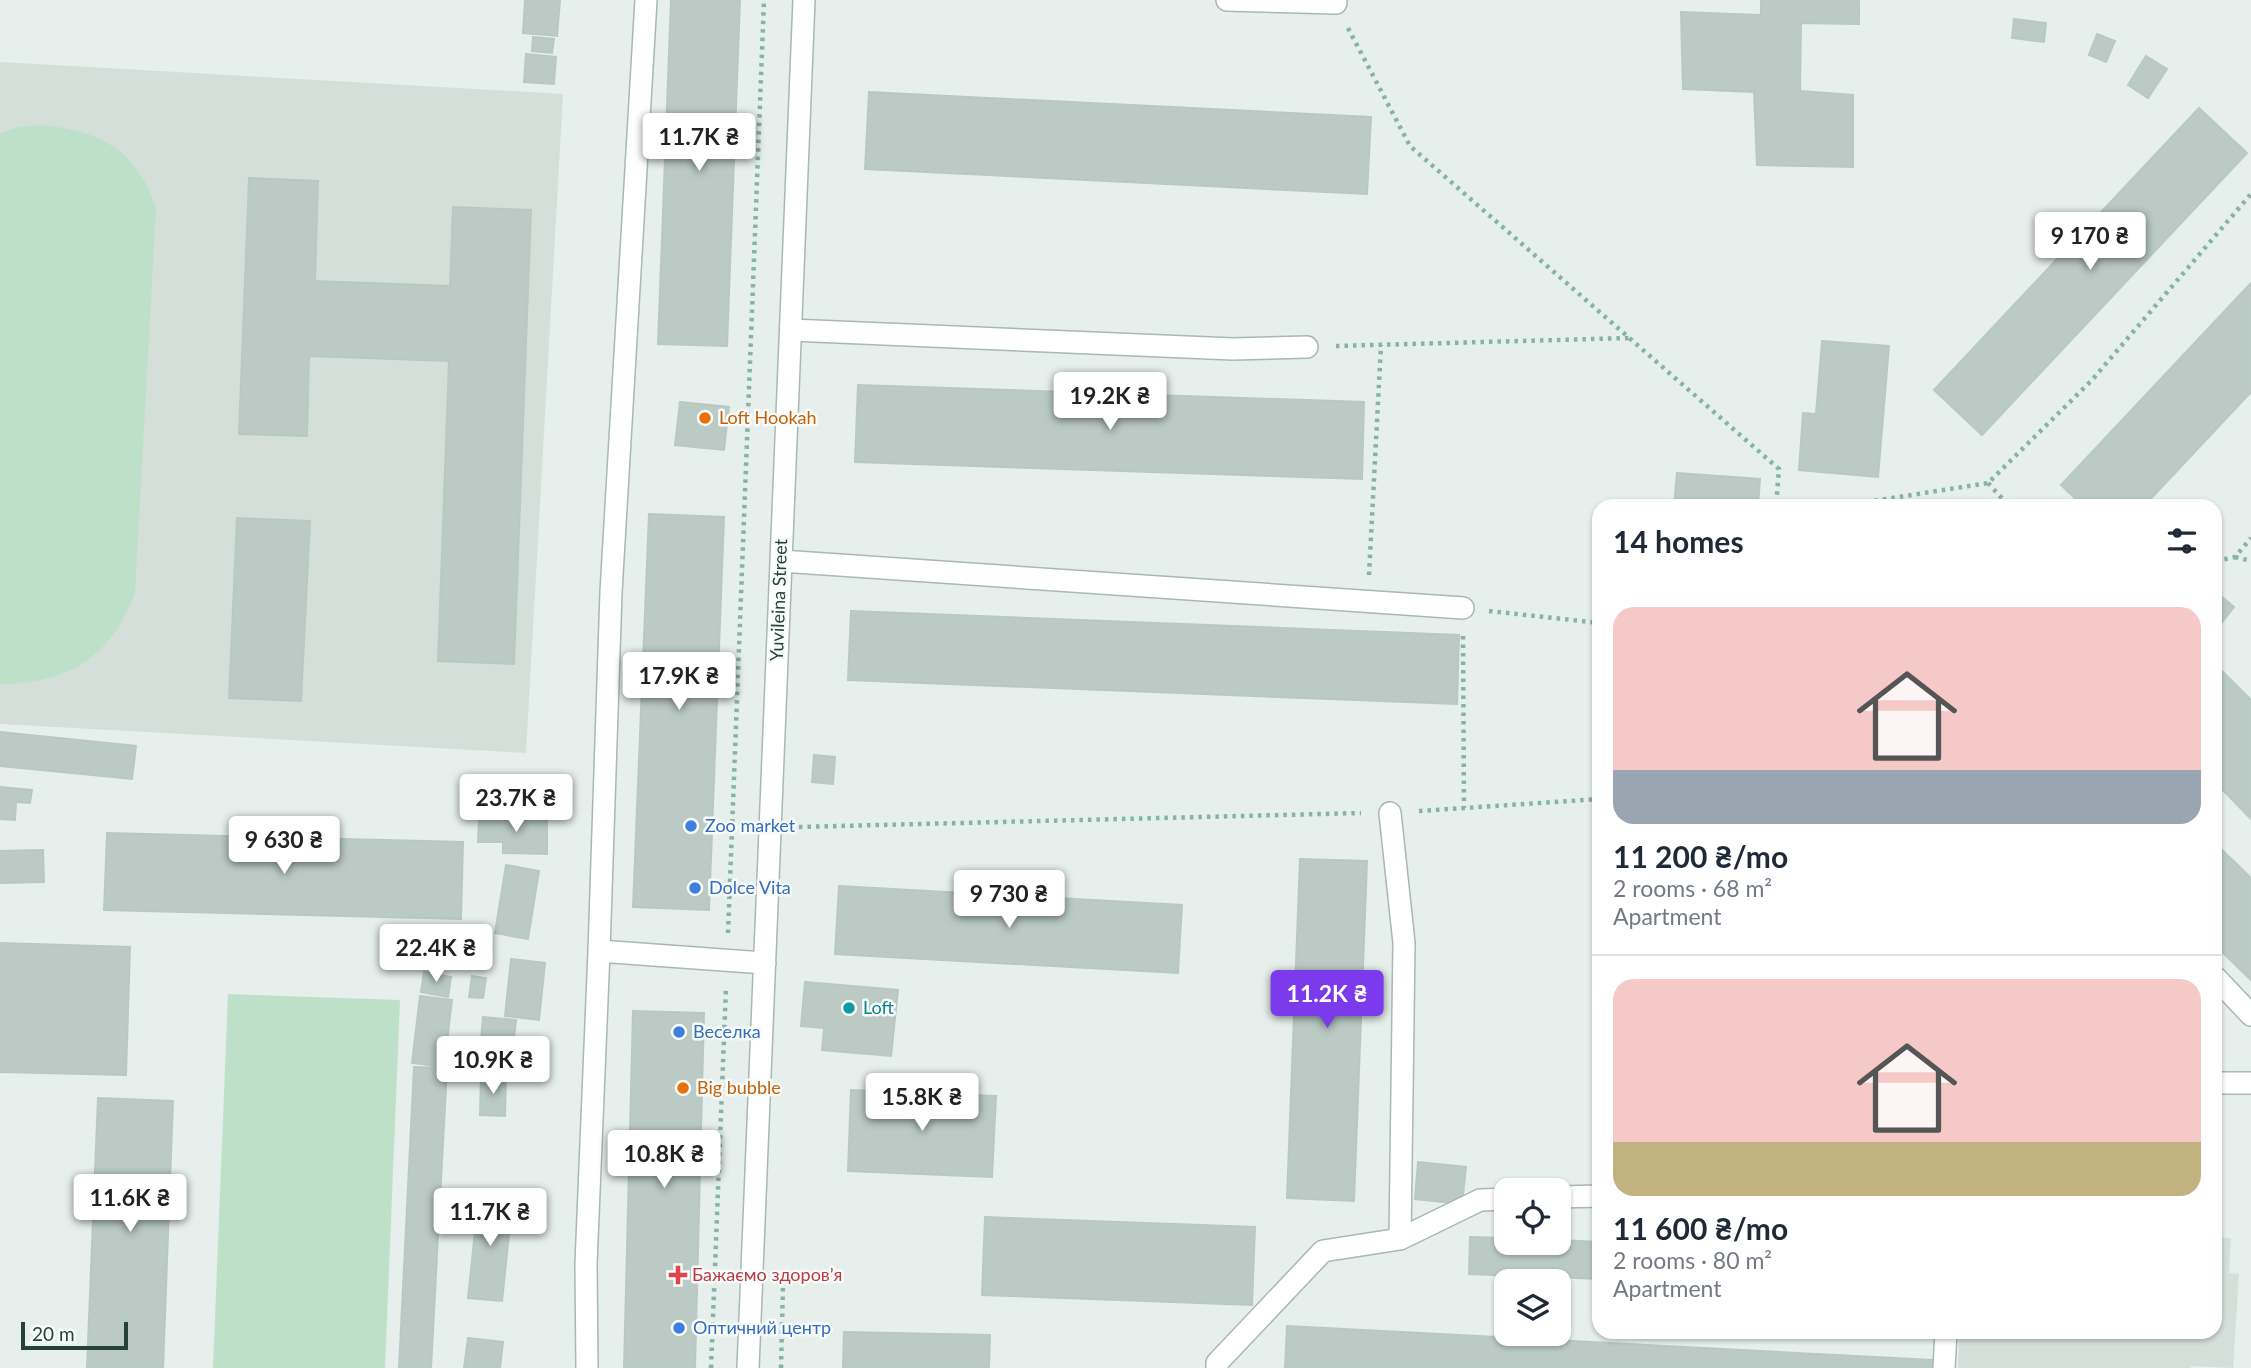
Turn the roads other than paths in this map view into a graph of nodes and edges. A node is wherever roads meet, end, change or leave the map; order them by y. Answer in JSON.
{"nodes":[{"id":1,"x":646,"y":0,"type":"edge"},
{"id":2,"x":804,"y":0,"type":"edge"},
{"id":3,"x":1227,"y":0,"type":"edge"},
{"id":4,"x":1336,"y":3,"type":"road end"},
{"id":5,"x":790,"y":330,"type":"junction"},
{"id":6,"x":1307,"y":347,"type":"road end"},
{"id":7,"x":781,"y":561,"type":"junction"},
{"id":8,"x":1462,"y":608,"type":"road end"},
{"id":9,"x":1390,"y":813,"type":"road end"},
{"id":10,"x":599,"y":951,"type":"junction"},
{"id":11,"x":765,"y":963,"type":"junction"},
{"id":12,"x":2222,"y":984,"type":"edge"},
{"id":13,"x":2251,"y":1015,"type":"edge"},
{"id":14,"x":2222,"y":1083,"type":"edge"},
{"id":15,"x":2251,"y":1083,"type":"edge"},
{"id":16,"x":1592,"y":1196,"type":"edge"},
{"id":17,"x":1571,"y":1197,"type":"edge"},
{"id":18,"x":1494,"y":1199,"type":"edge"},
{"id":19,"x":1400,"y":1239,"type":"junction"},
{"id":20,"x":1946,"y":1339,"type":"edge"},
{"id":21,"x":587,"y":1368,"type":"edge"},
{"id":22,"x":748,"y":1368,"type":"edge"},
{"id":23,"x":1217,"y":1368,"type":"edge"},
{"id":24,"x":1944,"y":1368,"type":"edge"}],
"edges":[{"from":1,"to":10,"type":"street"},
{"from":2,"to":5,"type":"street","name":"Yuvileina Street"},
{"from":3,"to":4,"type":"street"},
{"from":5,"to":6,"type":"street"},
{"from":5,"to":7,"type":"street","name":"Yuvileina Street"},
{"from":7,"to":8,"type":"street"},
{"from":7,"to":11,"type":"street","name":"Yuvileina Street"},
{"from":9,"to":19,"type":"street"},
{"from":10,"to":11,"type":"street"},
{"from":10,"to":21,"type":"street"},
{"from":11,"to":22,"type":"street","name":"Yuvileina Street"},
{"from":12,"to":13,"type":"street"},
{"from":14,"to":15,"type":"street"},
{"from":16,"to":17,"type":"street"},
{"from":18,"to":19,"type":"street"},
{"from":19,"to":23,"type":"street"},
{"from":20,"to":24,"type":"street"}]}
